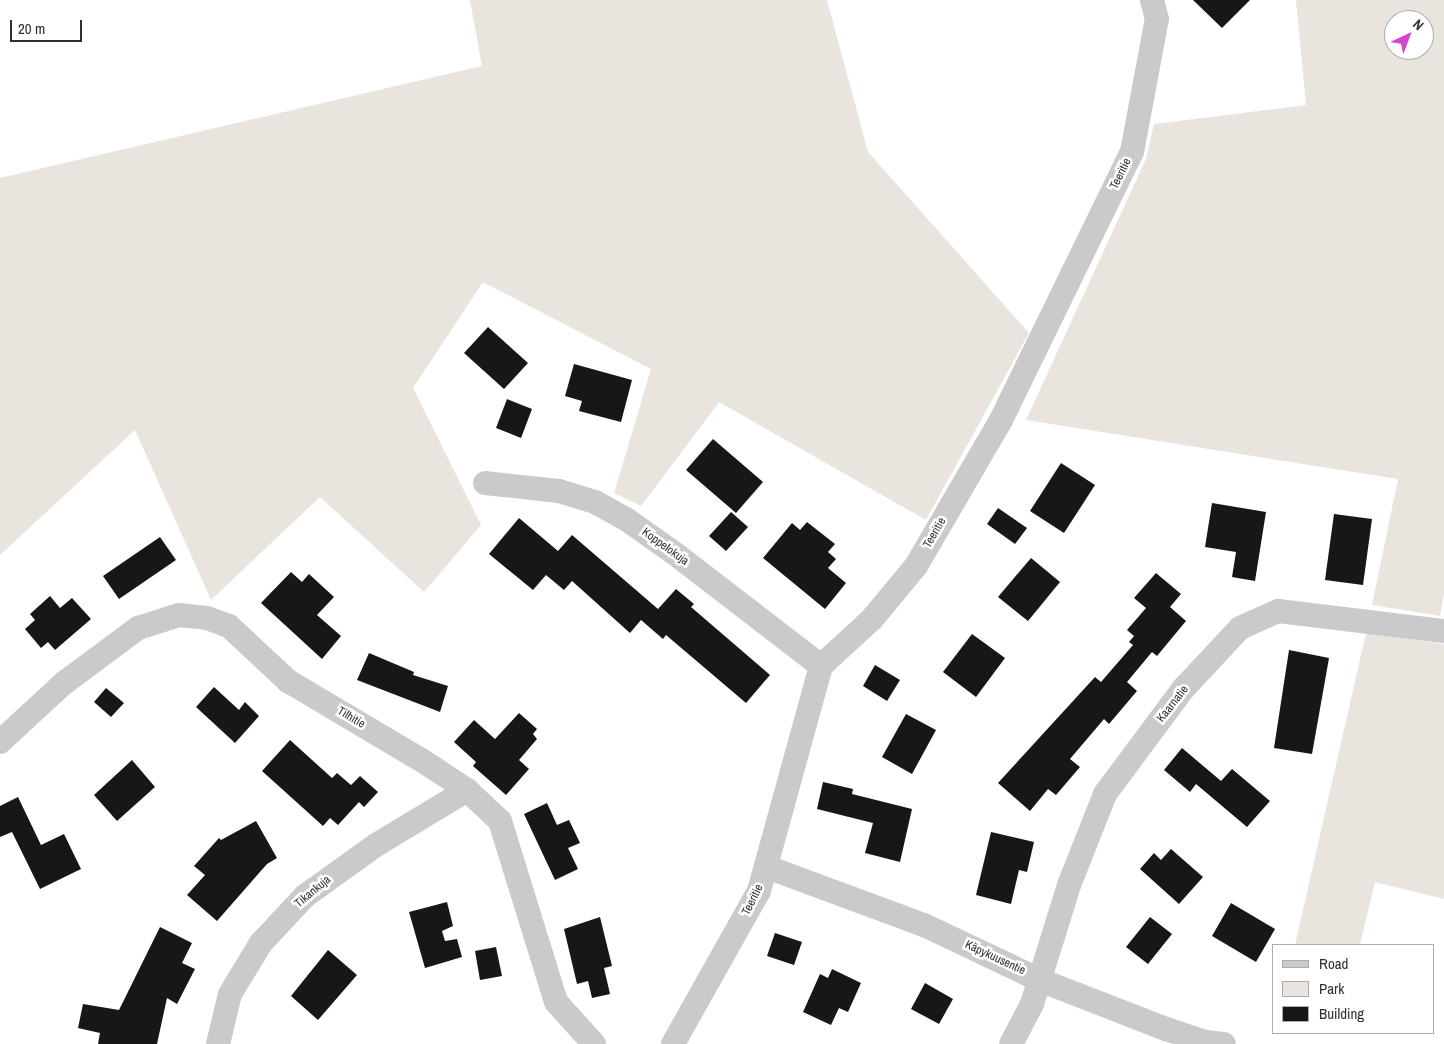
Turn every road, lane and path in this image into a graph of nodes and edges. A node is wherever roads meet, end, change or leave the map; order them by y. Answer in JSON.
{"nodes":[{"id":1,"x":1152,"y":0,"type":"edge"},
{"id":2,"x":485,"y":483,"type":"dead end"},
{"id":3,"x":1444,"y":631,"type":"edge"},
{"id":4,"x":821,"y":666,"type":"junction"},
{"id":5,"x":0,"y":742,"type":"edge"},
{"id":6,"x":467,"y":790,"type":"junction"},
{"id":7,"x":767,"y":867,"type":"junction"},
{"id":8,"x":1040,"y":980,"type":"junction"},
{"id":9,"x":218,"y":1044,"type":"edge"},
{"id":10,"x":594,"y":1044,"type":"edge"},
{"id":11,"x":673,"y":1044,"type":"edge"},
{"id":12,"x":1012,"y":1044,"type":"edge"},
{"id":13,"x":1224,"y":1044,"type":"edge"}],
"edges":[{"from":1,"to":4,"type":"street","name":"Teeritie"},
{"from":2,"to":4,"type":"street","name":"Koppelokuja"},
{"from":3,"to":8,"type":"street","name":"Kaarnatie"},
{"from":4,"to":7,"type":"street","name":"Teeritie"},
{"from":5,"to":6,"type":"street","name":"Tilhitie"},
{"from":6,"to":9,"type":"street","name":"Tikankuja"},
{"from":6,"to":10,"type":"street","name":"Tilhitie"},
{"from":7,"to":8,"type":"street","name":"Käpykuusentie"},
{"from":7,"to":11,"type":"street","name":"Teeritie"},
{"from":8,"to":12,"type":"street","name":"Kaarnatie"},
{"from":8,"to":13,"type":"street","name":"Käpykuusentie"}]}
